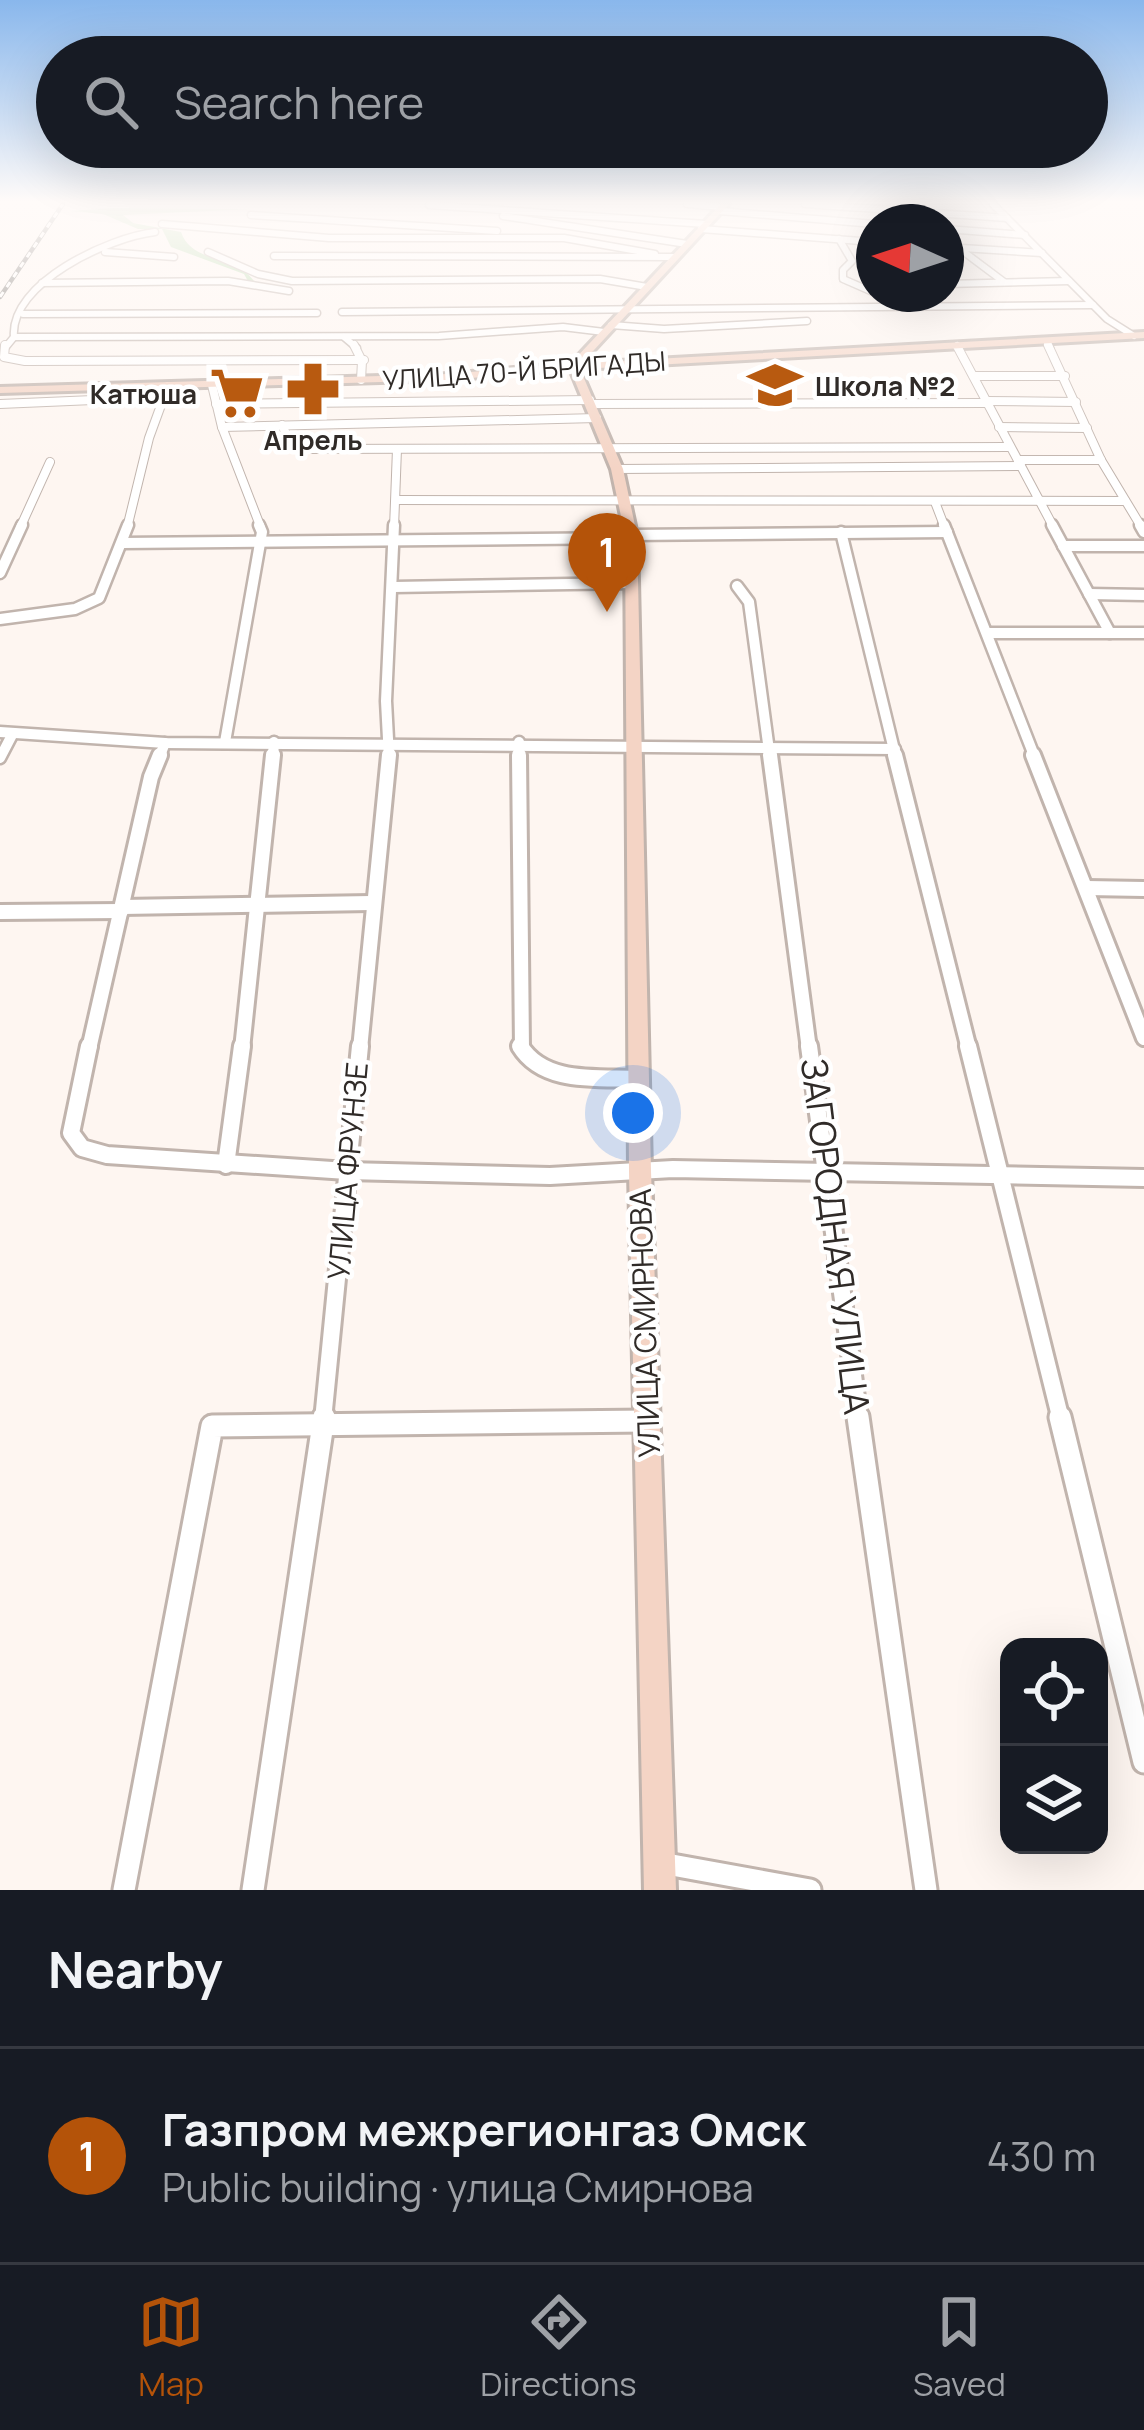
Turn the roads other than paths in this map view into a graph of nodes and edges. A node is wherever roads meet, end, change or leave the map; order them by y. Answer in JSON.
{"nodes":[{"id":1,"x":34,"y":292,"type":"edge"},
{"id":2,"x":642,"y":292,"type":"edge"},
{"id":3,"x":1080,"y":292,"type":"edge"},
{"id":4,"x":1093,"y":305,"type":"junction"},
{"id":5,"x":964,"y":306,"type":"edge"},
{"id":6,"x":856,"y":308,"type":"edge"},
{"id":7,"x":624,"y":311,"type":"junction"},
{"id":8,"x":317,"y":313,"type":"dead end"},
{"id":9,"x":342,"y":313,"type":"dead end"},
{"id":10,"x":23,"y":314,"type":"junction"},
{"id":11,"x":807,"y":321,"type":"dead end"},
{"id":12,"x":607,"y":329,"type":"junction"},
{"id":13,"x":1139,"y":336,"type":"edge"},
{"id":14,"x":14,"y":337,"type":"junction"},
{"id":15,"x":344,"y":337,"type":"junction"},
{"id":16,"x":1047,"y":342,"type":"junction"},
{"id":17,"x":958,"y":346,"type":"junction"},
{"id":18,"x":364,"y":360,"type":"junction"},
{"id":19,"x":574,"y":366,"type":"junction"},
{"id":20,"x":974,"y":376,"type":"junction"},
{"id":21,"x":1065,"y":376,"type":"junction"},
{"id":22,"x":361,"y":380,"type":"junction"},
{"id":23,"x":212,"y":385,"type":"junction"},
{"id":24,"x":0,"y":390,"type":"edge"},
{"id":25,"x":165,"y":392,"type":"junction"},
{"id":26,"x":986,"y":402,"type":"junction"},
{"id":27,"x":1076,"y":402,"type":"junction"},
{"id":28,"x":0,"y":404,"type":"edge"},
{"id":29,"x":216,"y":404,"type":"junction"},
{"id":30,"x":593,"y":408,"type":"junction"},
{"id":31,"x":282,"y":425,"type":"junction"},
{"id":32,"x":222,"y":427,"type":"junction"},
{"id":33,"x":999,"y":428,"type":"junction"},
{"id":34,"x":1087,"y":428,"type":"junction"},
{"id":35,"x":1010,"y":447,"type":"junction"},
{"id":36,"x":608,"y":448,"type":"junction"},
{"id":37,"x":397,"y":449,"type":"junction"},
{"id":38,"x":1101,"y":460,"type":"junction"},
{"id":39,"x":50,"y":463,"type":"dead end"},
{"id":40,"x":1019,"y":464,"type":"junction"},
{"id":41,"x":616,"y":469,"type":"junction"},
{"id":42,"x":396,"y":500,"type":"junction"},
{"id":43,"x":1039,"y":501,"type":"junction"},
{"id":44,"x":1125,"y":501,"type":"junction"},
{"id":45,"x":935,"y":502,"type":"junction"},
{"id":46,"x":626,"y":503,"type":"junction"},
{"id":47,"x":841,"y":532,"type":"junction"},
{"id":48,"x":947,"y":532,"type":"junction"},
{"id":49,"x":1144,"y":532,"type":"edge"},
{"id":50,"x":631,"y":537,"type":"junction"},
{"id":51,"x":260,"y":540,"type":"junction"},
{"id":52,"x":396,"y":540,"type":"junction"},
{"id":53,"x":122,"y":543,"type":"junction"},
{"id":54,"x":1063,"y":546,"type":"junction"},
{"id":55,"x":1144,"y":546,"type":"edge"},
{"id":56,"x":0,"y":573,"type":"edge"},
{"id":57,"x":632,"y":583,"type":"junction"},
{"id":58,"x":737,"y":586,"type":"dead end"},
{"id":59,"x":394,"y":587,"type":"junction"},
{"id":60,"x":1089,"y":594,"type":"junction"},
{"id":61,"x":1144,"y":595,"type":"edge"},
{"id":62,"x":0,"y":619,"type":"edge"},
{"id":63,"x":989,"y":633,"type":"junction"},
{"id":64,"x":1110,"y":633,"type":"junction"},
{"id":65,"x":1144,"y":633,"type":"edge"},
{"id":66,"x":6,"y":734,"type":"edge"},
{"id":67,"x":225,"y":742,"type":"junction"},
{"id":68,"x":274,"y":742,"type":"junction"},
{"id":69,"x":520,"y":742,"type":"junction"},
{"id":70,"x":165,"y":743,"type":"junction"},
{"id":71,"x":390,"y":743,"type":"junction"},
{"id":72,"x":633,"y":743,"type":"junction"},
{"id":73,"x":766,"y":745,"type":"junction"},
{"id":74,"x":895,"y":749,"type":"junction"},
{"id":75,"x":0,"y":758,"type":"edge"},
{"id":76,"x":1087,"y":888,"type":"junction"},
{"id":77,"x":1144,"y":889,"type":"edge"},
{"id":78,"x":371,"y":903,"type":"junction"},
{"id":79,"x":257,"y":906,"type":"junction"},
{"id":80,"x":122,"y":909,"type":"junction"},
{"id":81,"x":0,"y":913,"type":"edge"},
{"id":82,"x":1144,"y":1038,"type":"edge"},
{"id":83,"x":639,"y":1079,"type":"junction"},
{"id":84,"x":226,"y":1165,"type":"junction"},
{"id":85,"x":826,"y":1170,"type":"junction"},
{"id":86,"x":347,"y":1171,"type":"junction"},
{"id":87,"x":640,"y":1171,"type":"junction"},
{"id":88,"x":998,"y":1172,"type":"junction"},
{"id":89,"x":1144,"y":1178,"type":"edge"},
{"id":90,"x":647,"y":1421,"type":"junction"},
{"id":91,"x":323,"y":1424,"type":"junction"},
{"id":92,"x":1144,"y":1762,"type":"edge"},
{"id":93,"x":660,"y":1863,"type":"junction"},
{"id":94,"x":124,"y":1890,"type":"edge"},
{"id":95,"x":253,"y":1890,"type":"edge"},
{"id":96,"x":660,"y":1890,"type":"edge"},
{"id":97,"x":810,"y":1890,"type":"edge"},
{"id":98,"x":926,"y":1890,"type":"edge"}],
"edges":[{"from":1,"to":10,"type":"street"},
{"from":2,"to":7,"type":"main road"},
{"from":3,"to":4,"type":"street"},
{"from":4,"to":5,"type":"street"},
{"from":4,"to":13,"type":"street"},
{"from":6,"to":7,"type":"street"},
{"from":7,"to":9,"type":"street"},
{"from":7,"to":12,"type":"main road"},
{"from":8,"to":10,"type":"street"},
{"from":10,"to":14,"type":"street"},
{"from":11,"to":12,"type":"street"},
{"from":12,"to":15,"type":"street"},
{"from":12,"to":19,"type":"main road"},
{"from":13,"to":16,"type":"main road","name":"УЛИЦА 70-Й БРИГАДЫ"},
{"from":14,"to":15,"type":"street"},
{"from":14,"to":18,"type":"street"},
{"from":15,"to":18,"type":"street"},
{"from":16,"to":17,"type":"main road","name":"УЛИЦА 70-Й БРИГАДЫ"},
{"from":16,"to":21,"type":"street"},
{"from":17,"to":19,"type":"main road","name":"УЛИЦА 70-Й БРИГАДЫ"},
{"from":17,"to":20,"type":"street"},
{"from":18,"to":22,"type":"street"},
{"from":19,"to":22,"type":"main road","name":"УЛИЦА 70-Й БРИГАДЫ"},
{"from":19,"to":30,"type":"main road","name":"УЛИЦА СМИРНОВА"},
{"from":20,"to":21,"type":"street"},
{"from":20,"to":26,"type":"street"},
{"from":21,"to":27,"type":"street"},
{"from":22,"to":23,"type":"main road","name":"УЛИЦА 70-Й БРИГАДЫ"},
{"from":23,"to":25,"type":"main road","name":"УЛИЦА 70-Й БРИГАДЫ"},
{"from":23,"to":29,"type":"street"},
{"from":24,"to":25,"type":"main road","name":"УЛИЦА 70-Й БРИГАДЫ"},
{"from":25,"to":28,"type":"street"},
{"from":25,"to":53,"type":"street"},
{"from":26,"to":27,"type":"street"},
{"from":26,"to":30,"type":"street"},
{"from":26,"to":33,"type":"street"},
{"from":27,"to":34,"type":"street"},
{"from":29,"to":30,"type":"street"},
{"from":29,"to":32,"type":"street"},
{"from":30,"to":31,"type":"street"},
{"from":30,"to":36,"type":"main road","name":"УЛИЦА СМИРНОВА"},
{"from":31,"to":32,"type":"street"},
{"from":31,"to":37,"type":"street"},
{"from":32,"to":51,"type":"street"},
{"from":33,"to":34,"type":"street"},
{"from":33,"to":35,"type":"street"},
{"from":34,"to":38,"type":"street"},
{"from":35,"to":36,"type":"street"},
{"from":35,"to":40,"type":"street"},
{"from":36,"to":37,"type":"street"},
{"from":36,"to":41,"type":"main road","name":"УЛИЦА СМИРНОВА"},
{"from":37,"to":42,"type":"street","name":"УЛИЦА ФРУНЗЕ"},
{"from":38,"to":40,"type":"street"},
{"from":38,"to":44,"type":"street"},
{"from":39,"to":56,"type":"street"},
{"from":40,"to":41,"type":"street"},
{"from":40,"to":43,"type":"street"},
{"from":41,"to":46,"type":"main road","name":"УЛИЦА СМИРНОВА"},
{"from":42,"to":46,"type":"street"},
{"from":42,"to":52,"type":"street","name":"УЛИЦА ФРУНЗЕ"},
{"from":43,"to":44,"type":"street"},
{"from":43,"to":45,"type":"street"},
{"from":43,"to":54,"type":"street"},
{"from":44,"to":49,"type":"street"},
{"from":45,"to":46,"type":"street"},
{"from":45,"to":48,"type":"street"},
{"from":46,"to":50,"type":"main road","name":"УЛИЦА СМИРНОВА"},
{"from":47,"to":48,"type":"street"},
{"from":47,"to":50,"type":"street"},
{"from":47,"to":74,"type":"street"},
{"from":48,"to":63,"type":"street"},
{"from":50,"to":52,"type":"street"},
{"from":50,"to":57,"type":"main road","name":"УЛИЦА СМИРНОВА"},
{"from":51,"to":52,"type":"street"},
{"from":51,"to":53,"type":"street"},
{"from":51,"to":67,"type":"street"},
{"from":52,"to":59,"type":"street","name":"УЛИЦА ФРУНЗЕ"},
{"from":53,"to":62,"type":"street"},
{"from":54,"to":55,"type":"street"},
{"from":54,"to":60,"type":"street"},
{"from":57,"to":59,"type":"street"},
{"from":57,"to":72,"type":"main road","name":"УЛИЦА СМИРНОВА"},
{"from":58,"to":73,"type":"street","name":"ЗАГОРОДНАЯ УЛИЦА"},
{"from":59,"to":71,"type":"street","name":"УЛИЦА ФРУНЗЕ"},
{"from":60,"to":61,"type":"street"},
{"from":60,"to":64,"type":"street"},
{"from":63,"to":64,"type":"street"},
{"from":63,"to":76,"type":"street"},
{"from":64,"to":65,"type":"street"},
{"from":66,"to":70,"type":"street"},
{"from":66,"to":75,"type":"street"},
{"from":67,"to":68,"type":"street"},
{"from":67,"to":70,"type":"street"},
{"from":68,"to":71,"type":"street"},
{"from":68,"to":79,"type":"street"},
{"from":69,"to":71,"type":"street"},
{"from":69,"to":72,"type":"street"},
{"from":69,"to":83,"type":"street"},
{"from":70,"to":80,"type":"street"},
{"from":71,"to":78,"type":"street","name":"УЛИЦА ФРУНЗЕ"},
{"from":72,"to":73,"type":"street"},
{"from":72,"to":83,"type":"main road","name":"УЛИЦА СМИРНОВА"},
{"from":73,"to":74,"type":"street"},
{"from":73,"to":85,"type":"street","name":"ЗАГОРОДНАЯ УЛИЦА"},
{"from":74,"to":88,"type":"street"},
{"from":76,"to":77,"type":"street"},
{"from":76,"to":82,"type":"street"},
{"from":78,"to":79,"type":"street"},
{"from":78,"to":86,"type":"street","name":"УЛИЦА ФРУНЗЕ"},
{"from":79,"to":80,"type":"street"},
{"from":79,"to":84,"type":"street"},
{"from":80,"to":81,"type":"street"},
{"from":80,"to":84,"type":"street"},
{"from":83,"to":87,"type":"main road","name":"УЛИЦА СМИРНОВА"},
{"from":84,"to":86,"type":"street"},
{"from":85,"to":87,"type":"street"},
{"from":85,"to":88,"type":"street"},
{"from":85,"to":98,"type":"street","name":"ЗАГОРОДНАЯ УЛИЦА"},
{"from":86,"to":87,"type":"street"},
{"from":86,"to":91,"type":"street","name":"УЛИЦА ФРУНЗЕ"},
{"from":87,"to":90,"type":"main road","name":"УЛИЦА СМИРНОВА"},
{"from":88,"to":89,"type":"street"},
{"from":88,"to":92,"type":"street"},
{"from":90,"to":91,"type":"street"},
{"from":90,"to":93,"type":"main road","name":"УЛИЦА СМИРНОВА"},
{"from":91,"to":94,"type":"street"},
{"from":91,"to":95,"type":"street","name":"УЛИЦА ФРУНЗЕ"},
{"from":93,"to":96,"type":"main road","name":"УЛИЦА СМИРНОВА"},
{"from":93,"to":97,"type":"street"}]}
